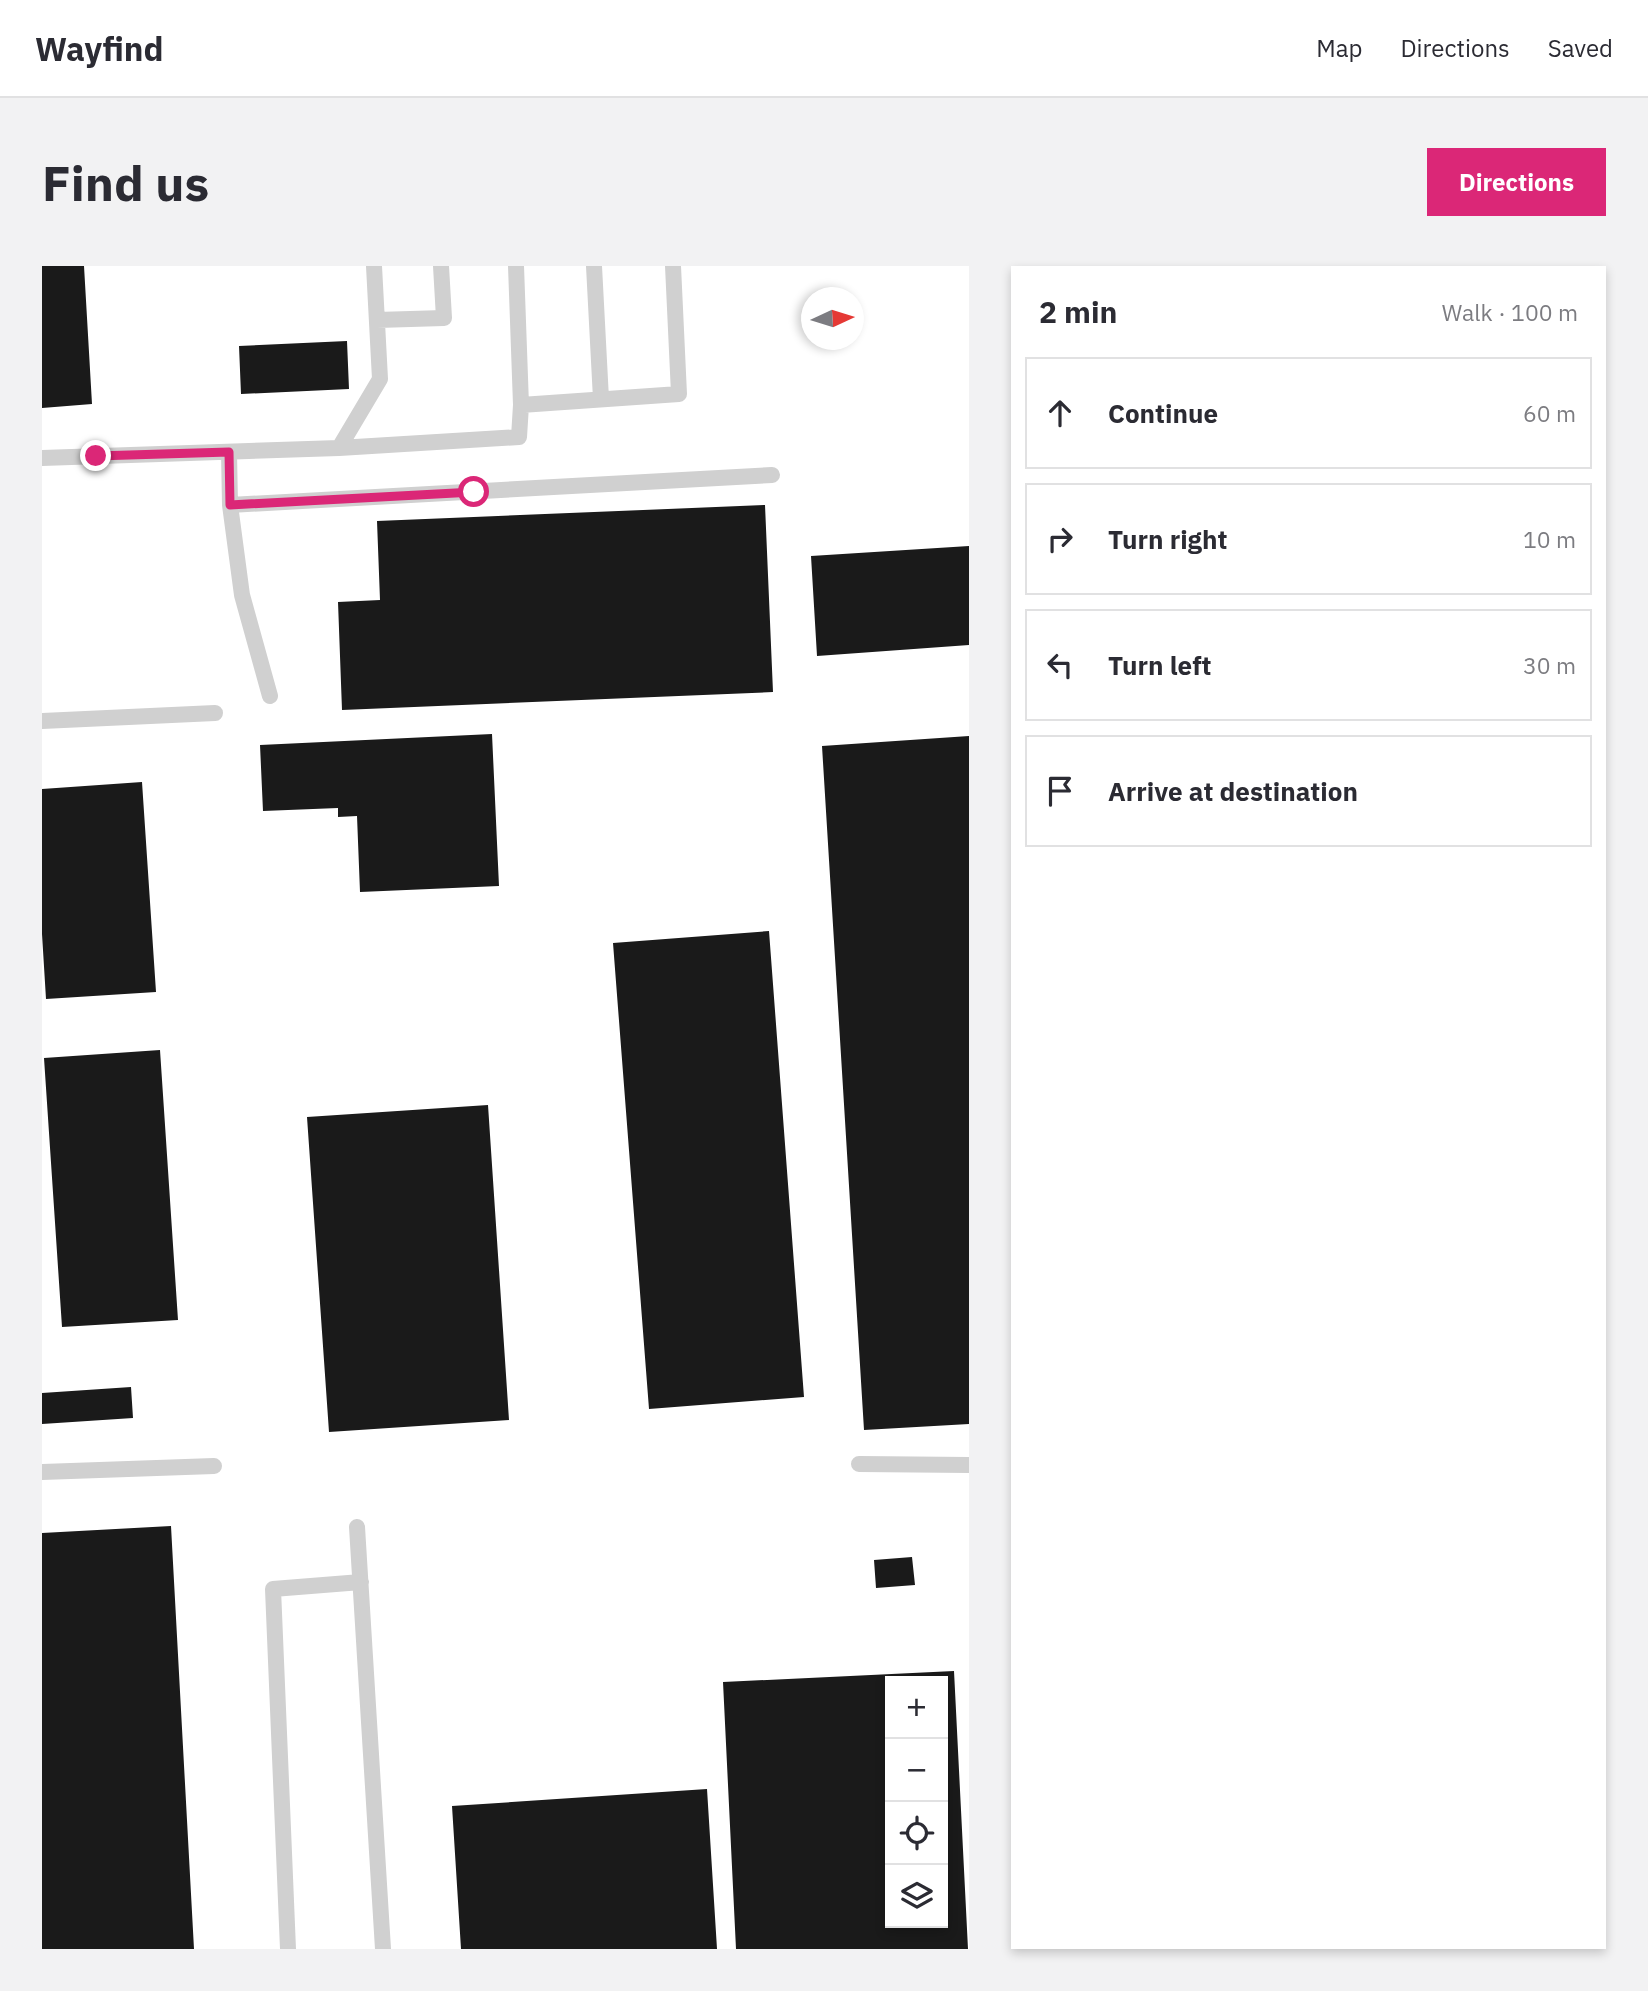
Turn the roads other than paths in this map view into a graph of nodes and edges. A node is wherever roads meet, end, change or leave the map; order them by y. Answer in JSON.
{"nodes":[{"id":1,"x":374,"y":266,"type":"edge"},
{"id":2,"x":441,"y":266,"type":"edge"},
{"id":3,"x":516,"y":266,"type":"edge"},
{"id":4,"x":594,"y":266,"type":"edge"},
{"id":5,"x":673,"y":266,"type":"edge"},
{"id":6,"x":377,"y":320,"type":"junction"},
{"id":7,"x":601,"y":399,"type":"junction"},
{"id":8,"x":521,"y":405,"type":"junction"},
{"id":9,"x":339,"y":448,"type":"junction"},
{"id":10,"x":229,"y":452,"type":"junction"},
{"id":11,"x":42,"y":458,"type":"edge"},
{"id":12,"x":772,"y":475,"type":"dead end"},
{"id":13,"x":230,"y":505,"type":"junction"},
{"id":14,"x":270,"y":696,"type":"dead end"},
{"id":15,"x":215,"y":713,"type":"dead end"},
{"id":16,"x":42,"y":721,"type":"edge"},
{"id":17,"x":859,"y":1464,"type":"dead end"},
{"id":18,"x":969,"y":1465,"type":"edge"},
{"id":19,"x":214,"y":1466,"type":"dead end"},
{"id":20,"x":42,"y":1472,"type":"edge"},
{"id":21,"x":357,"y":1527,"type":"dead end"},
{"id":22,"x":361,"y":1582,"type":"junction"},
{"id":23,"x":288,"y":1949,"type":"edge"},
{"id":24,"x":383,"y":1949,"type":"edge"}],
"edges":[{"from":1,"to":6,"type":"lane"},
{"from":2,"to":6,"type":"lane"},
{"from":3,"to":8,"type":"lane"},
{"from":4,"to":7,"type":"lane"},
{"from":5,"to":7,"type":"lane"},
{"from":6,"to":9,"type":"lane"},
{"from":7,"to":8,"type":"lane"},
{"from":8,"to":9,"type":"lane"},
{"from":9,"to":10,"type":"lane"},
{"from":10,"to":11,"type":"lane"},
{"from":10,"to":13,"type":"lane"},
{"from":12,"to":13,"type":"lane"},
{"from":13,"to":14,"type":"lane"},
{"from":15,"to":16,"type":"lane"},
{"from":17,"to":18,"type":"lane"},
{"from":19,"to":20,"type":"lane"},
{"from":21,"to":22,"type":"lane"},
{"from":22,"to":23,"type":"lane"},
{"from":22,"to":24,"type":"lane"}]}
